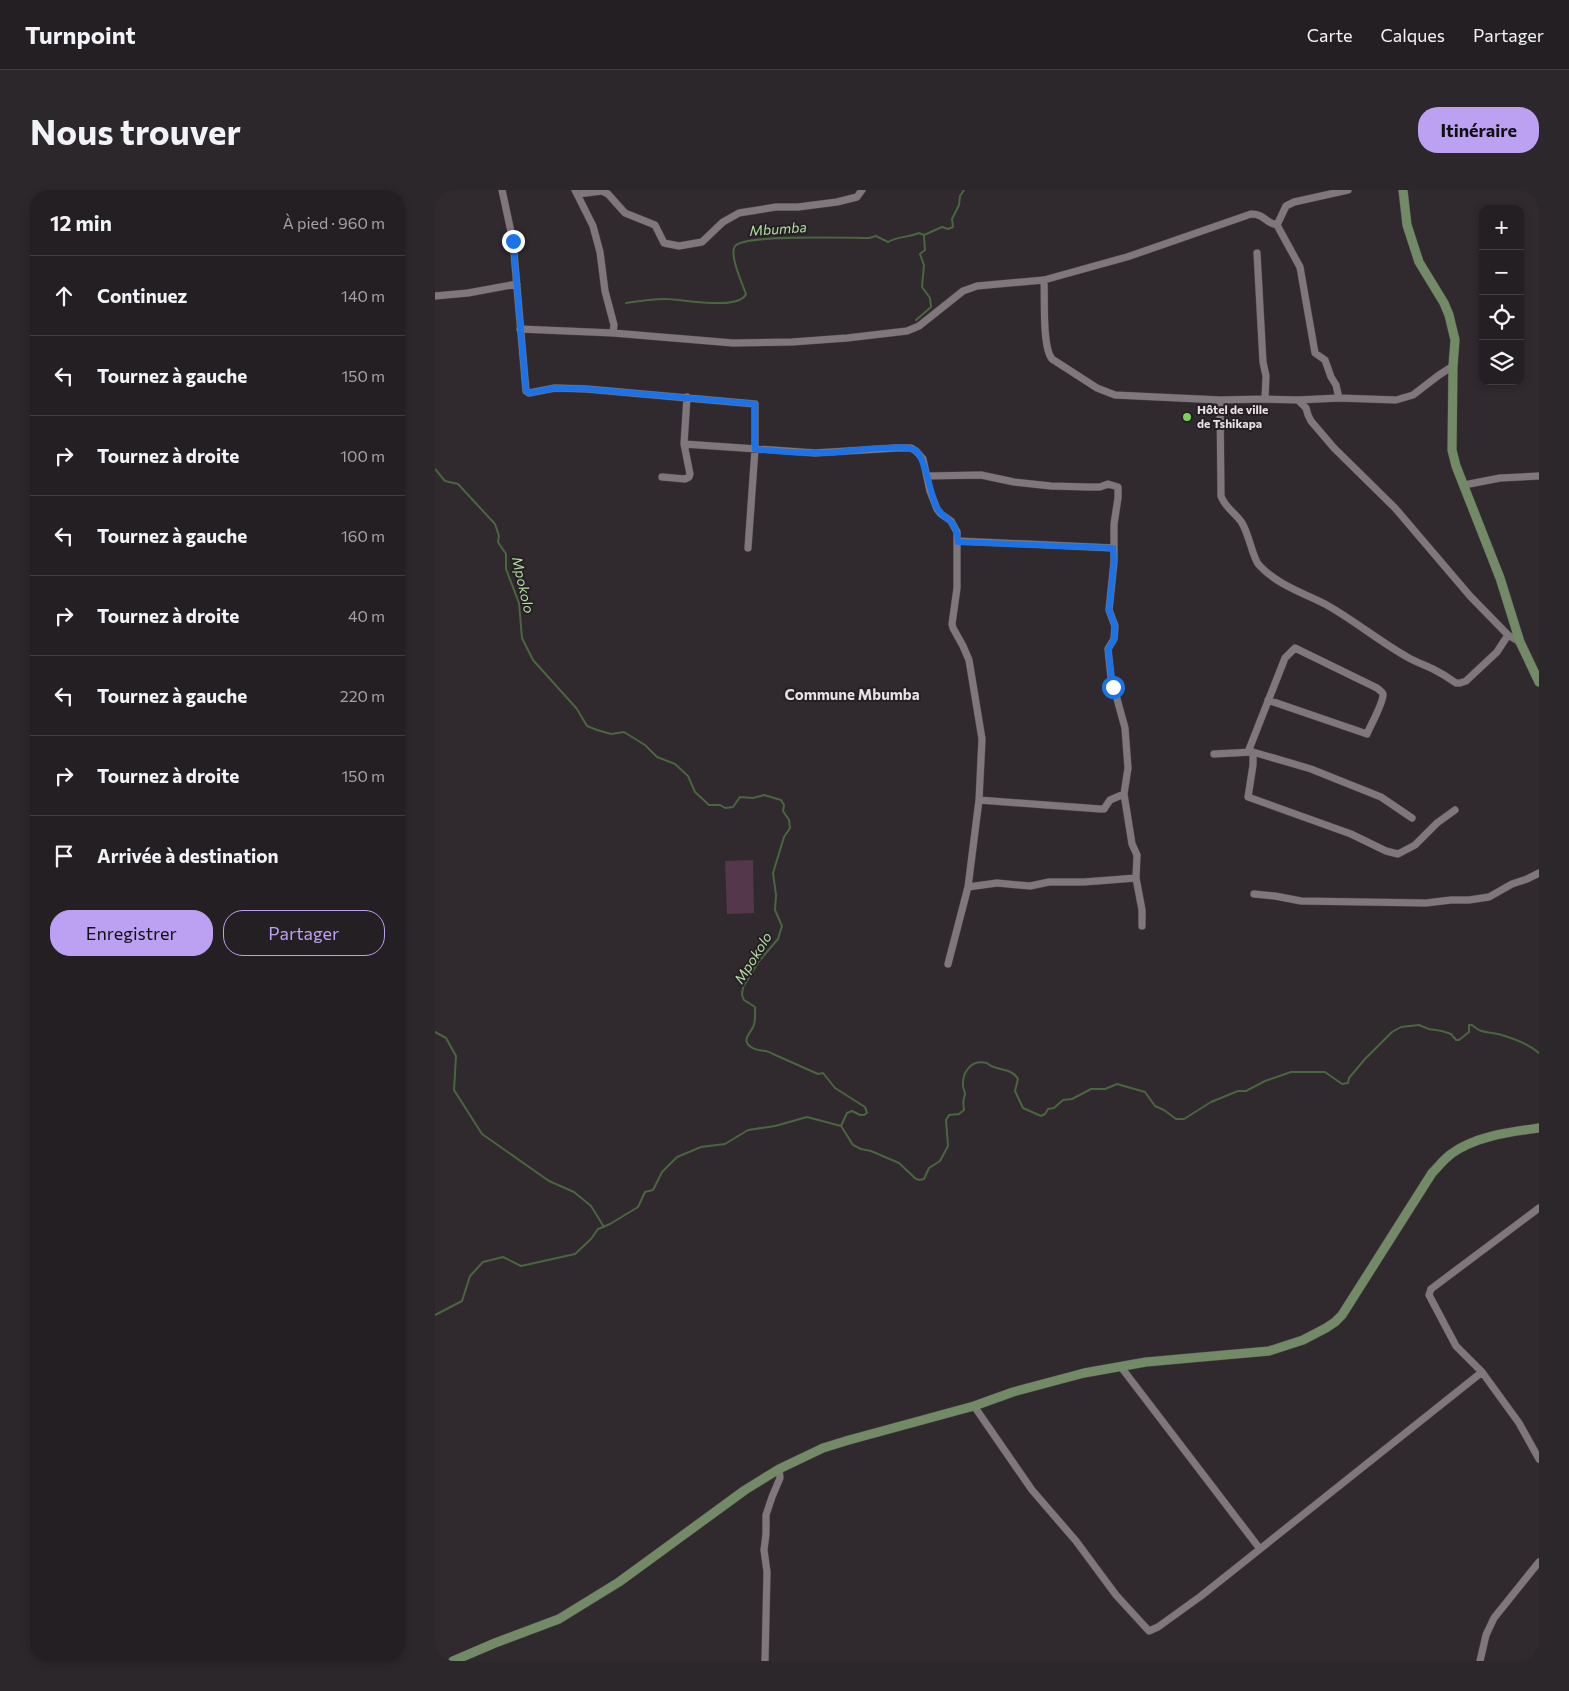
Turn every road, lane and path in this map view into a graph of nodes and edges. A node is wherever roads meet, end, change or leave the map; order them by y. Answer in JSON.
{"nodes":[{"id":1,"x":502,"y":190,"type":"edge"},
{"id":2,"x":862,"y":190,"type":"edge"},
{"id":3,"x":1348,"y":190,"type":"edge"},
{"id":4,"x":1403,"y":190,"type":"edge"},
{"id":5,"x":577,"y":192,"type":"edge"},
{"id":6,"x":1277,"y":226,"type":"junction"},
{"id":7,"x":1257,"y":253,"type":"dead end"},
{"id":8,"x":1044,"y":280,"type":"junction"},
{"id":9,"x":517,"y":284,"type":"junction"},
{"id":10,"x":435,"y":296,"type":"edge"},
{"id":11,"x":520,"y":329,"type":"junction"},
{"id":12,"x":613,"y":333,"type":"junction"},
{"id":13,"x":1453,"y":366,"type":"junction"},
{"id":14,"x":687,"y":397,"type":"junction"},
{"id":15,"x":1339,"y":398,"type":"junction"},
{"id":16,"x":1265,"y":399,"type":"junction"},
{"id":17,"x":1220,"y":400,"type":"junction"},
{"id":18,"x":1298,"y":400,"type":"junction"},
{"id":19,"x":683,"y":444,"type":"junction"},
{"id":20,"x":755,"y":449,"type":"junction"},
{"id":21,"x":662,"y":476,"type":"dead end"},
{"id":22,"x":927,"y":476,"type":"junction"},
{"id":23,"x":1539,"y":476,"type":"edge"},
{"id":24,"x":1464,"y":485,"type":"junction"},
{"id":25,"x":958,"y":542,"type":"junction"},
{"id":26,"x":748,"y":548,"type":"dead end"},
{"id":27,"x":1113,"y":548,"type":"junction"},
{"id":28,"x":1508,"y":635,"type":"junction"},
{"id":29,"x":1520,"y":642,"type":"junction"},
{"id":30,"x":1539,"y":682,"type":"edge"},
{"id":31,"x":1268,"y":700,"type":"junction"},
{"id":32,"x":1250,"y":752,"type":"junction"},
{"id":33,"x":1215,"y":754,"type":"dead end"},
{"id":34,"x":1124,"y":794,"type":"junction"},
{"id":35,"x":979,"y":800,"type":"junction"},
{"id":36,"x":1455,"y":810,"type":"dead end"},
{"id":37,"x":1412,"y":818,"type":"dead end"},
{"id":38,"x":1539,"y":873,"type":"edge"},
{"id":39,"x":1136,"y":878,"type":"junction"},
{"id":40,"x":968,"y":887,"type":"junction"},
{"id":41,"x":1254,"y":894,"type":"dead end"},
{"id":42,"x":1142,"y":926,"type":"dead end"},
{"id":43,"x":948,"y":964,"type":"dead end"},
{"id":44,"x":1539,"y":1128,"type":"edge"},
{"id":45,"x":1539,"y":1208,"type":"edge"},
{"id":46,"x":1121,"y":1367,"type":"junction"},
{"id":47,"x":1482,"y":1372,"type":"junction"},
{"id":48,"x":974,"y":1406,"type":"junction"},
{"id":49,"x":1539,"y":1459,"type":"edge"},
{"id":50,"x":779,"y":1469,"type":"junction"},
{"id":51,"x":1260,"y":1549,"type":"junction"},
{"id":52,"x":1539,"y":1562,"type":"edge"},
{"id":53,"x":453,"y":1661,"type":"edge"},
{"id":54,"x":765,"y":1661,"type":"edge"},
{"id":55,"x":1480,"y":1661,"type":"edge"}],
"edges":[{"from":1,"to":9,"type":"street"},
{"from":2,"to":5,"type":"street"},
{"from":3,"to":6,"type":"street"},
{"from":4,"to":13,"type":"main road"},
{"from":5,"to":12,"type":"street"},
{"from":6,"to":8,"type":"street"},
{"from":6,"to":15,"type":"street"},
{"from":7,"to":16,"type":"street"},
{"from":8,"to":12,"type":"street"},
{"from":8,"to":17,"type":"street"},
{"from":9,"to":10,"type":"street"},
{"from":9,"to":11,"type":"street"},
{"from":11,"to":12,"type":"street"},
{"from":11,"to":14,"type":"street"},
{"from":13,"to":15,"type":"street"},
{"from":13,"to":24,"type":"main road"},
{"from":14,"to":19,"type":"street"},
{"from":14,"to":20,"type":"street"},
{"from":15,"to":18,"type":"street"},
{"from":16,"to":17,"type":"street"},
{"from":16,"to":18,"type":"street"},
{"from":17,"to":28,"type":"street"},
{"from":18,"to":28,"type":"street"},
{"from":19,"to":20,"type":"street"},
{"from":19,"to":21,"type":"street"},
{"from":20,"to":22,"type":"street"},
{"from":20,"to":26,"type":"street"},
{"from":22,"to":25,"type":"street"},
{"from":22,"to":27,"type":"street"},
{"from":23,"to":24,"type":"street"},
{"from":24,"to":29,"type":"main road"},
{"from":25,"to":27,"type":"street"},
{"from":25,"to":35,"type":"street"},
{"from":27,"to":34,"type":"street"},
{"from":28,"to":29,"type":"street"},
{"from":29,"to":30,"type":"main road"},
{"from":31,"to":31,"type":"street"},
{"from":31,"to":32,"type":"street"},
{"from":32,"to":33,"type":"street"},
{"from":32,"to":36,"type":"street"},
{"from":32,"to":37,"type":"street"},
{"from":34,"to":35,"type":"street"},
{"from":34,"to":39,"type":"street"},
{"from":35,"to":40,"type":"street"},
{"from":38,"to":41,"type":"street"},
{"from":39,"to":40,"type":"street"},
{"from":39,"to":42,"type":"street"},
{"from":40,"to":43,"type":"street"},
{"from":44,"to":46,"type":"main road"},
{"from":45,"to":47,"type":"street"},
{"from":46,"to":48,"type":"main road"},
{"from":46,"to":51,"type":"street"},
{"from":47,"to":49,"type":"street"},
{"from":47,"to":51,"type":"street"},
{"from":48,"to":50,"type":"main road"},
{"from":48,"to":51,"type":"street"},
{"from":50,"to":53,"type":"main road"},
{"from":50,"to":54,"type":"street"},
{"from":52,"to":55,"type":"street"}]}
